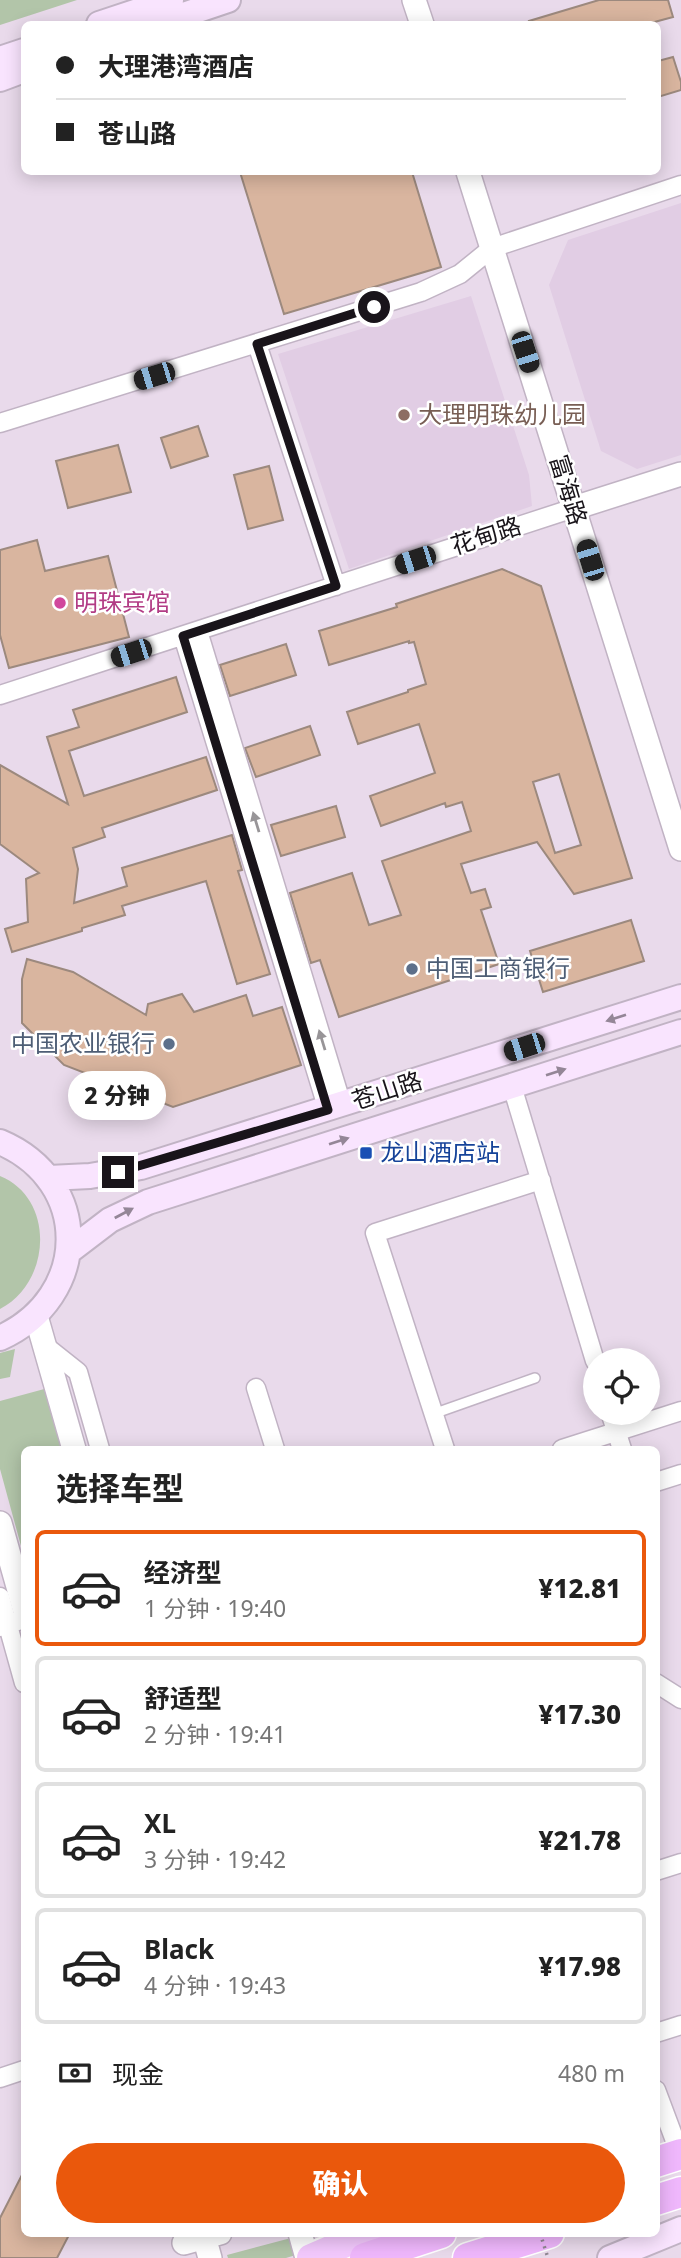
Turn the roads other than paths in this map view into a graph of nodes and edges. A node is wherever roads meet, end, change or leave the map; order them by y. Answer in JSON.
{"nodes":[{"id":1,"x":171,"y":0,"type":"edge"},
{"id":2,"x":228,"y":0,"type":"edge"},
{"id":3,"x":414,"y":0,"type":"edge"},
{"id":4,"x":108,"y":21,"type":"edge"},
{"id":5,"x":166,"y":21,"type":"edge"},
{"id":6,"x":421,"y":21,"type":"edge"},
{"id":7,"x":21,"y":52,"type":"edge"},
{"id":8,"x":0,"y":59,"type":"edge"},
{"id":9,"x":21,"y":71,"type":"edge"},
{"id":10,"x":0,"y":79,"type":"edge"},
{"id":11,"x":469,"y":175,"type":"edge"},
{"id":12,"x":681,"y":185,"type":"edge"},
{"id":13,"x":492,"y":248,"type":"junction"},
{"id":14,"x":257,"y":344,"type":"junction"},
{"id":15,"x":0,"y":423,"type":"edge"},
{"id":16,"x":681,"y":474,"type":"edge"},
{"id":17,"x":574,"y":508,"type":"junction"},
{"id":18,"x":336,"y":586,"type":"junction"},
{"id":19,"x":190,"y":633,"type":"junction"},
{"id":20,"x":0,"y":695,"type":"edge"},
{"id":21,"x":681,"y":849,"type":"edge"},
{"id":22,"x":681,"y":997,"type":"edge"},
{"id":23,"x":681,"y":1032,"type":"edge"},
{"id":24,"x":512,"y":1086,"type":"junction"},
{"id":25,"x":335,"y":1107,"type":"junction"},
{"id":26,"x":0,"y":1142,"type":"edge"},
{"id":27,"x":49,"y":1178,"type":"junction"},
{"id":28,"x":541,"y":1180,"type":"junction"},
{"id":29,"x":68,"y":1252,"type":"junction"},
{"id":30,"x":36,"y":1316,"type":"junction"},
{"id":31,"x":0,"y":1338,"type":"edge"},
{"id":32,"x":44,"y":1345,"type":"junction"},
{"id":33,"x":591,"y":1348,"type":"edge"},
{"id":34,"x":535,"y":1378,"type":"dead end"},
{"id":35,"x":256,"y":1388,"type":"dead end"},
{"id":36,"x":681,"y":1411,"type":"edge"},
{"id":37,"x":433,"y":1414,"type":"junction"},
{"id":38,"x":619,"y":1441,"type":"edge"},
{"id":39,"x":73,"y":1446,"type":"edge"},
{"id":40,"x":99,"y":1446,"type":"edge"},
{"id":41,"x":274,"y":1446,"type":"edge"},
{"id":42,"x":444,"y":1446,"type":"edge"},
{"id":43,"x":583,"y":1446,"type":"edge"},
{"id":44,"x":681,"y":1474,"type":"edge"},
{"id":45,"x":660,"y":1481,"type":"edge"},
{"id":46,"x":0,"y":1523,"type":"edge"},
{"id":47,"x":0,"y":1597,"type":"edge"},
{"id":48,"x":21,"y":1597,"type":"edge"},
{"id":49,"x":11,"y":1624,"type":"edge"},
{"id":50,"x":21,"y":1669,"type":"edge"},
{"id":51,"x":660,"y":1686,"type":"edge"},
{"id":52,"x":681,"y":1699,"type":"edge"},
{"id":53,"x":681,"y":1863,"type":"edge"},
{"id":54,"x":660,"y":1870,"type":"edge"},
{"id":55,"x":681,"y":2025,"type":"edge"},
{"id":56,"x":660,"y":2032,"type":"edge"},
{"id":57,"x":21,"y":2071,"type":"edge"},
{"id":58,"x":0,"y":2078,"type":"edge"},
{"id":59,"x":660,"y":2100,"type":"edge"},
{"id":60,"x":681,"y":2154,"type":"edge"},
{"id":61,"x":660,"y":2158,"type":"edge"},
{"id":62,"x":681,"y":2192,"type":"edge"},
{"id":63,"x":660,"y":2199,"type":"edge"},
{"id":64,"x":681,"y":2229,"type":"edge"},
{"id":65,"x":301,"y":2237,"type":"edge"},
{"id":66,"x":359,"y":2237,"type":"edge"},
{"id":67,"x":429,"y":2237,"type":"edge"},
{"id":68,"x":536,"y":2237,"type":"edge"},
{"id":69,"x":309,"y":2258,"type":"edge"},
{"id":70,"x":365,"y":2258,"type":"edge"},
{"id":71,"x":468,"y":2258,"type":"edge"},
{"id":72,"x":610,"y":2258,"type":"edge"}],
"edges":[{"from":1,"to":4,"type":"main road"},
{"from":2,"to":5,"type":"main road"},
{"from":3,"to":6,"type":"street"},
{"from":7,"to":8,"type":"main road"},
{"from":9,"to":10,"type":"main road"},
{"from":11,"to":13,"type":"street","name":"富海路"},
{"from":12,"to":13,"type":"street"},
{"from":13,"to":14,"type":"street"},
{"from":13,"to":17,"type":"street","name":"富海路"},
{"from":14,"to":15,"type":"street"},
{"from":14,"to":18,"type":"street"},
{"from":16,"to":17,"type":"street"},
{"from":17,"to":18,"type":"street","name":"花甸路"},
{"from":17,"to":21,"type":"street","name":"富海路"},
{"from":18,"to":19,"type":"street","name":"花甸路"},
{"from":19,"to":20,"type":"street","name":"花甸路"},
{"from":19,"to":25,"type":"street"},
{"from":22,"to":25,"type":"main road","name":"苍山路","one_way":true},
{"from":24,"to":23,"type":"main road","name":"苍山路","one_way":true},
{"from":24,"to":28,"type":"street"},
{"from":29,"to":24,"type":"main road","name":"苍山路","one_way":true},
{"from":25,"to":27,"type":"main road","name":"苍山路"},
{"from":26,"to":27,"type":"main road"},
{"from":27,"to":29,"type":"main road"},
{"from":28,"to":33,"type":"street"},
{"from":28,"to":37,"type":"street"},
{"from":29,"to":30,"type":"main road"},
{"from":30,"to":31,"type":"main road"},
{"from":30,"to":32,"type":"street"},
{"from":32,"to":39,"type":"street"},
{"from":32,"to":40,"type":"street"},
{"from":34,"to":37,"type":"lane"},
{"from":35,"to":41,"type":"street"},
{"from":36,"to":38,"type":"street"},
{"from":37,"to":42,"type":"street"},
{"from":38,"to":43,"type":"street"},
{"from":44,"to":45,"type":"street"},
{"from":46,"to":48,"type":"street"},
{"from":47,"to":49,"type":"street"},
{"from":49,"to":50,"type":"street"},
{"from":51,"to":52,"type":"street"},
{"from":53,"to":54,"type":"street"},
{"from":55,"to":56,"type":"street"},
{"from":57,"to":58,"type":"street"},
{"from":59,"to":60,"type":"street"},
{"from":60,"to":61,"type":"highway"},
{"from":62,"to":63,"type":"highway"},
{"from":64,"to":72,"type":"main road"},
{"from":65,"to":69,"type":"street"},
{"from":66,"to":69,"type":"main road"},
{"from":67,"to":70,"type":"highway"},
{"from":68,"to":71,"type":"highway"}]}
